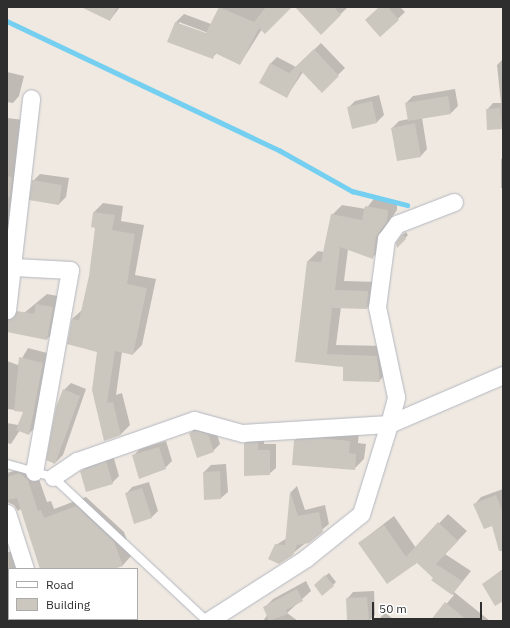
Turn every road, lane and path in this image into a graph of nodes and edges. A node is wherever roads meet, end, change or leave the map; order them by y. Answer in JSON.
{"nodes":[{"id":1,"x":31,"y":98,"type":"dead end"},
{"id":2,"x":454,"y":202,"type":"dead end"},
{"id":3,"x":14,"y":267,"type":"junction"},
{"id":4,"x":7,"y":310,"type":"edge"},
{"id":5,"x":503,"y":376,"type":"edge"},
{"id":6,"x":389,"y":424,"type":"junction"},
{"id":7,"x":7,"y":464,"type":"edge"},
{"id":8,"x":34,"y":472,"type":"junction"},
{"id":9,"x":53,"y":477,"type":"junction"},
{"id":10,"x":7,"y":513,"type":"edge"},
{"id":11,"x":25,"y":568,"type":"edge"},
{"id":12,"x":207,"y":621,"type":"edge"}],
"edges":[{"from":1,"to":3,"type":"street"},
{"from":2,"to":6,"type":"street"},
{"from":3,"to":4,"type":"street"},
{"from":3,"to":8,"type":"street"},
{"from":5,"to":6,"type":"street"},
{"from":6,"to":9,"type":"street"},
{"from":6,"to":12,"type":"street"},
{"from":7,"to":8,"type":"lane"},
{"from":8,"to":9,"type":"lane"},
{"from":9,"to":12,"type":"lane"},
{"from":10,"to":11,"type":"street"}]}
